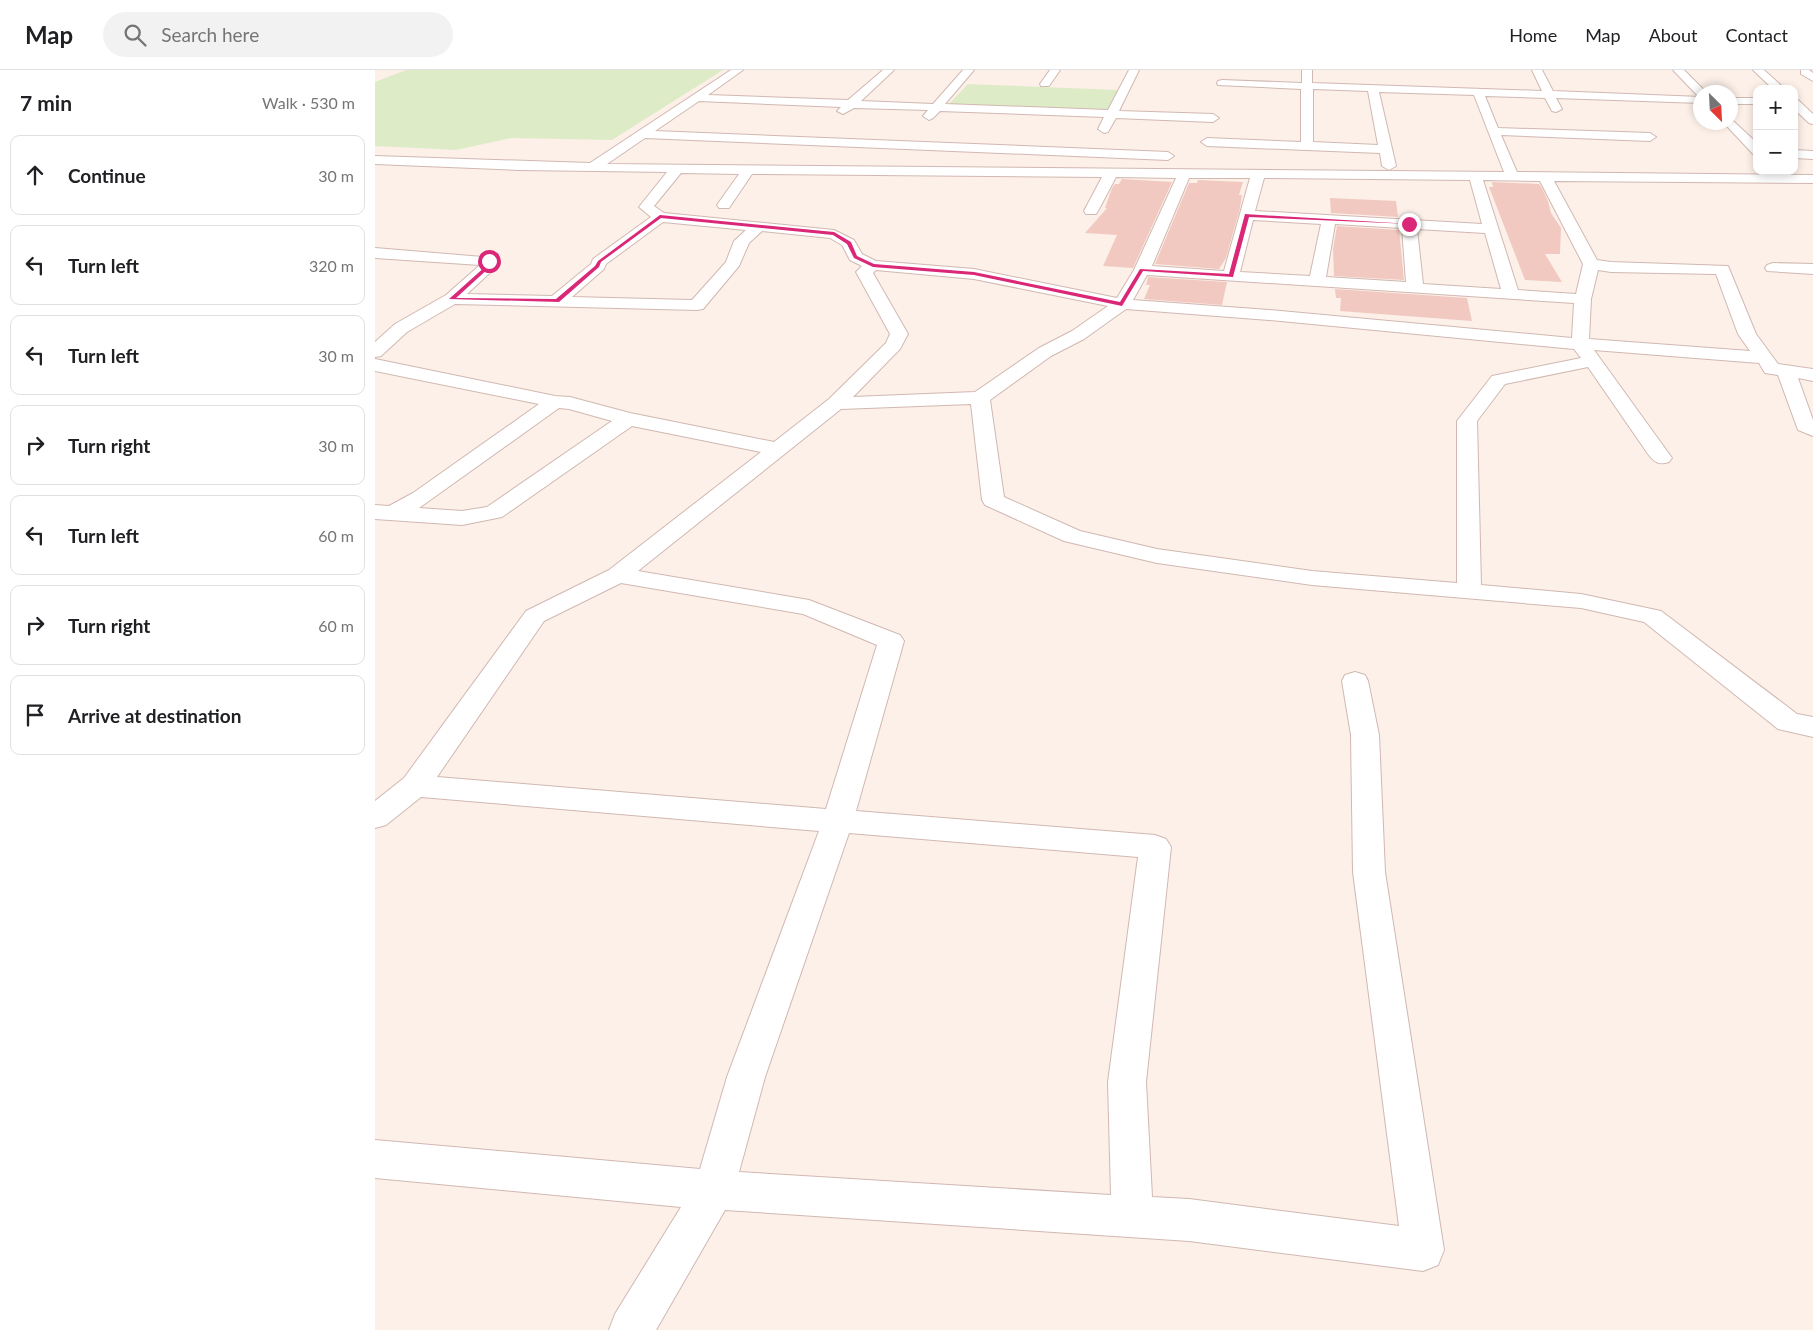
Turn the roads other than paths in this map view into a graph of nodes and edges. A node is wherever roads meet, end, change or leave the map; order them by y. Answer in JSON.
{"nodes":[{"id":1,"x":738,"y":70,"type":"edge"},
{"id":2,"x":889,"y":70,"type":"edge"},
{"id":3,"x":969,"y":70,"type":"edge"},
{"id":4,"x":1055,"y":70,"type":"edge"},
{"id":5,"x":1134,"y":70,"type":"edge"},
{"id":6,"x":1226,"y":70,"type":"edge"},
{"id":7,"x":1307,"y":70,"type":"edge"},
{"id":8,"x":1678,"y":70,"type":"edge"},
{"id":9,"x":1758,"y":70,"type":"edge"},
{"id":10,"x":1535,"y":73,"type":"edge"},
{"id":11,"x":1045,"y":84,"type":"dead end"},
{"id":12,"x":1693,"y":85,"type":"edge"},
{"id":13,"x":1775,"y":85,"type":"edge"},
{"id":14,"x":1307,"y":86,"type":"junction"},
{"id":15,"x":1613,"y":86,"type":"dead end"},
{"id":16,"x":1373,"y":89,"type":"junction"},
{"id":17,"x":1478,"y":92,"type":"junction"},
{"id":18,"x":1549,"y":95,"type":"junction"},
{"id":19,"x":1621,"y":97,"type":"junction"},
{"id":20,"x":696,"y":98,"type":"junction"},
{"id":21,"x":1693,"y":100,"type":"edge"},
{"id":22,"x":1738,"y":101,"type":"edge"},
{"id":23,"x":1753,"y":102,"type":"edge"},
{"id":24,"x":1798,"y":102,"type":"edge"},
{"id":25,"x":1813,"y":103,"type":"edge"},
{"id":26,"x":850,"y":104,"type":"junction"},
{"id":27,"x":1798,"y":105,"type":"edge"},
{"id":28,"x":936,"y":108,"type":"junction"},
{"id":29,"x":1023,"y":111,"type":"junction"},
{"id":30,"x":1111,"y":114,"type":"junction"},
{"id":31,"x":837,"y":116,"type":"dead end"},
{"id":32,"x":1812,"y":118,"type":"edge"},
{"id":33,"x":823,"y":129,"type":"dead end"},
{"id":34,"x":1737,"y":130,"type":"edge"},
{"id":35,"x":1494,"y":131,"type":"junction"},
{"id":36,"x":642,"y":134,"type":"junction"},
{"id":37,"x":1570,"y":134,"type":"junction"},
{"id":38,"x":809,"y":141,"type":"junction"},
{"id":39,"x":1207,"y":142,"type":"junction"},
{"id":40,"x":904,"y":145,"type":"junction"},
{"id":41,"x":1307,"y":146,"type":"junction"},
{"id":42,"x":1753,"y":147,"type":"edge"},
{"id":43,"x":996,"y":149,"type":"junction"},
{"id":44,"x":1386,"y":149,"type":"junction"},
{"id":45,"x":375,"y":153,"type":"edge"},
{"id":46,"x":1092,"y":153,"type":"junction"},
{"id":47,"x":1798,"y":154,"type":"edge"},
{"id":48,"x":1813,"y":155,"type":"edge"},
{"id":49,"x":1184,"y":156,"type":"dead end"},
{"id":50,"x":375,"y":160,"type":"edge"},
{"id":51,"x":403,"y":161,"type":"junction"},
{"id":52,"x":598,"y":164,"type":"junction"},
{"id":53,"x":1197,"y":167,"type":"junction"},
{"id":54,"x":677,"y":169,"type":"junction"},
{"id":55,"x":748,"y":170,"type":"junction"},
{"id":56,"x":1390,"y":170,"type":"junction"},
{"id":57,"x":1111,"y":173,"type":"junction"},
{"id":58,"x":1798,"y":173,"type":"edge"},
{"id":59,"x":1813,"y":173,"type":"edge"},
{"id":60,"x":375,"y":174,"type":"edge"},
{"id":61,"x":1258,"y":174,"type":"junction"},
{"id":62,"x":1511,"y":174,"type":"junction"},
{"id":63,"x":1753,"y":174,"type":"edge"},
{"id":64,"x":1753,"y":174,"type":"edge"},
{"id":65,"x":1786,"y":175,"type":"edge"},
{"id":66,"x":1475,"y":176,"type":"junction"},
{"id":67,"x":1545,"y":177,"type":"junction"},
{"id":68,"x":1813,"y":179,"type":"edge"},
{"id":69,"x":724,"y":206,"type":"dead end"},
{"id":70,"x":1091,"y":210,"type":"dead end"},
{"id":71,"x":1247,"y":215,"type":"junction"},
{"id":72,"x":660,"y":217,"type":"junction"},
{"id":73,"x":1329,"y":220,"type":"junction"},
{"id":74,"x":1409,"y":224,"type":"junction"},
{"id":75,"x":758,"y":228,"type":"junction"},
{"id":76,"x":1491,"y":229,"type":"junction"},
{"id":77,"x":375,"y":253,"type":"edge"},
{"id":78,"x":1591,"y":264,"type":"junction"},
{"id":79,"x":873,"y":265,"type":"junction"},
{"id":80,"x":1773,"y":268,"type":"dead end"},
{"id":81,"x":1142,"y":270,"type":"junction"},
{"id":82,"x":1813,"y":270,"type":"edge"},
{"id":83,"x":1231,"y":276,"type":"junction"},
{"id":84,"x":1317,"y":282,"type":"junction"},
{"id":85,"x":1415,"y":288,"type":"junction"},
{"id":86,"x":1511,"y":294,"type":"junction"},
{"id":87,"x":451,"y":299,"type":"junction"},
{"id":88,"x":1583,"y":299,"type":"junction"},
{"id":89,"x":557,"y":301,"type":"junction"},
{"id":90,"x":1122,"y":304,"type":"junction"},
{"id":91,"x":375,"y":326,"type":"edge"},
{"id":92,"x":401,"y":328,"type":"junction"},
{"id":93,"x":1580,"y":344,"type":"junction"},
{"id":94,"x":375,"y":352,"type":"edge"},
{"id":95,"x":1764,"y":358,"type":"junction"},
{"id":96,"x":1593,"y":361,"type":"junction"},
{"id":97,"x":375,"y":364,"type":"edge"},
{"id":98,"x":1786,"y":371,"type":"junction"},
{"id":99,"x":1813,"y":375,"type":"edge"},
{"id":100,"x":980,"y":398,"type":"junction"},
{"id":101,"x":555,"y":402,"type":"junction"},
{"id":102,"x":835,"y":403,"type":"junction"},
{"id":103,"x":628,"y":419,"type":"junction"},
{"id":104,"x":1813,"y":430,"type":"edge"},
{"id":105,"x":778,"y":449,"type":"junction"},
{"id":106,"x":1662,"y":458,"type":"dead end"},
{"id":107,"x":381,"y":516,"type":"edge"},
{"id":108,"x":618,"y":575,"type":"junction"},
{"id":109,"x":1469,"y":592,"type":"junction"},
{"id":110,"x":1355,"y":681,"type":"dead end"},
{"id":111,"x":1813,"y":727,"type":"edge"},
{"id":112,"x":415,"y":786,"type":"junction"},
{"id":113,"x":375,"y":817,"type":"edge"},
{"id":114,"x":838,"y":821,"type":"junction"},
{"id":115,"x":375,"y":1158,"type":"edge"},
{"id":116,"x":714,"y":1190,"type":"junction"},
{"id":117,"x":1132,"y":1216,"type":"junction"},
{"id":118,"x":631,"y":1330,"type":"edge"}],
"edges":[{"from":1,"to":20,"type":"street"},
{"from":2,"to":26,"type":"street"},
{"from":3,"to":28,"type":"street"},
{"from":4,"to":11,"type":"street"},
{"from":5,"to":30,"type":"street"},
{"from":6,"to":14,"type":"street"},
{"from":7,"to":14,"type":"street"},
{"from":8,"to":12,"type":"street"},
{"from":9,"to":13,"type":"street"},
{"from":10,"to":18,"type":"street"},
{"from":14,"to":16,"type":"street"},
{"from":14,"to":41,"type":"street"},
{"from":15,"to":19,"type":"street"},
{"from":16,"to":17,"type":"street"},
{"from":16,"to":44,"type":"street"},
{"from":17,"to":18,"type":"street"},
{"from":17,"to":35,"type":"street"},
{"from":18,"to":19,"type":"street"},
{"from":18,"to":37,"type":"street"},
{"from":19,"to":21,"type":"street"},
{"from":19,"to":37,"type":"street"},
{"from":20,"to":26,"type":"street"},
{"from":20,"to":36,"type":"street"},
{"from":22,"to":23,"type":"street"},
{"from":24,"to":25,"type":"street"},
{"from":26,"to":28,"type":"street"},
{"from":26,"to":31,"type":"street"},
{"from":27,"to":32,"type":"street"},
{"from":28,"to":29,"type":"street"},
{"from":28,"to":40,"type":"street"},
{"from":29,"to":30,"type":"street"},
{"from":29,"to":43,"type":"street"},
{"from":30,"to":39,"type":"street"},
{"from":30,"to":46,"type":"street"},
{"from":33,"to":38,"type":"street"},
{"from":34,"to":42,"type":"street"},
{"from":35,"to":37,"type":"street"},
{"from":35,"to":62,"type":"street"},
{"from":36,"to":38,"type":"street"},
{"from":36,"to":52,"type":"street"},
{"from":38,"to":40,"type":"street"},
{"from":39,"to":41,"type":"street"},
{"from":39,"to":53,"type":"street"},
{"from":40,"to":43,"type":"street"},
{"from":41,"to":44,"type":"street"},
{"from":43,"to":46,"type":"street"},
{"from":44,"to":56,"type":"street"},
{"from":45,"to":52,"type":"street"},
{"from":46,"to":49,"type":"street"},
{"from":47,"to":48,"type":"street"},
{"from":50,"to":51,"type":"street"},
{"from":51,"to":52,"type":"street"},
{"from":51,"to":60,"type":"street"},
{"from":52,"to":53,"type":"street"},
{"from":52,"to":54,"type":"street"},
{"from":53,"to":56,"type":"street"},
{"from":53,"to":57,"type":"street"},
{"from":53,"to":61,"type":"street"},
{"from":53,"to":81,"type":"street"},
{"from":54,"to":55,"type":"street"},
{"from":54,"to":72,"type":"street"},
{"from":55,"to":57,"type":"street"},
{"from":55,"to":69,"type":"street"},
{"from":56,"to":62,"type":"street"},
{"from":57,"to":70,"type":"street"},
{"from":58,"to":59,"type":"street"},
{"from":61,"to":66,"type":"street"},
{"from":61,"to":71,"type":"street"},
{"from":62,"to":63,"type":"street"},
{"from":62,"to":66,"type":"street"},
{"from":62,"to":67,"type":"street"},
{"from":64,"to":67,"type":"street"},
{"from":65,"to":68,"type":"street"},
{"from":66,"to":76,"type":"street"},
{"from":67,"to":78,"type":"street"},
{"from":71,"to":73,"type":"street"},
{"from":71,"to":83,"type":"street"},
{"from":72,"to":75,"type":"street"},
{"from":72,"to":89,"type":"street"},
{"from":73,"to":74,"type":"street"},
{"from":73,"to":84,"type":"street"},
{"from":74,"to":76,"type":"street"},
{"from":74,"to":85,"type":"street"},
{"from":75,"to":79,"type":"street"},
{"from":75,"to":89,"type":"street"},
{"from":76,"to":86,"type":"street"},
{"from":77,"to":87,"type":"street"},
{"from":78,"to":88,"type":"street"},
{"from":78,"to":95,"type":"street"},
{"from":79,"to":90,"type":"street"},
{"from":79,"to":102,"type":"street"},
{"from":80,"to":82,"type":"street"},
{"from":81,"to":83,"type":"street"},
{"from":81,"to":90,"type":"street"},
{"from":83,"to":84,"type":"street"},
{"from":84,"to":85,"type":"street"},
{"from":85,"to":86,"type":"street"},
{"from":86,"to":88,"type":"street"},
{"from":87,"to":89,"type":"street"},
{"from":87,"to":92,"type":"street"},
{"from":88,"to":93,"type":"street"},
{"from":90,"to":93,"type":"street"},
{"from":90,"to":100,"type":"street"},
{"from":91,"to":92,"type":"street"},
{"from":92,"to":94,"type":"street"},
{"from":93,"to":95,"type":"street"},
{"from":93,"to":96,"type":"street"},
{"from":95,"to":98,"type":"street"},
{"from":96,"to":106,"type":"street"},
{"from":96,"to":109,"type":"street"},
{"from":97,"to":101,"type":"street"},
{"from":98,"to":99,"type":"street"},
{"from":98,"to":104,"type":"street"},
{"from":100,"to":102,"type":"street"},
{"from":100,"to":109,"type":"street"},
{"from":101,"to":103,"type":"street"},
{"from":101,"to":107,"type":"street"},
{"from":102,"to":105,"type":"street"},
{"from":103,"to":105,"type":"street"},
{"from":103,"to":107,"type":"street"},
{"from":105,"to":108,"type":"street"},
{"from":108,"to":112,"type":"street"},
{"from":108,"to":114,"type":"street"},
{"from":109,"to":111,"type":"street"},
{"from":110,"to":117,"type":"street"},
{"from":112,"to":113,"type":"street"},
{"from":112,"to":114,"type":"street"},
{"from":114,"to":116,"type":"street"},
{"from":114,"to":117,"type":"street"},
{"from":115,"to":116,"type":"street"},
{"from":116,"to":117,"type":"street"},
{"from":116,"to":118,"type":"street"}]}
